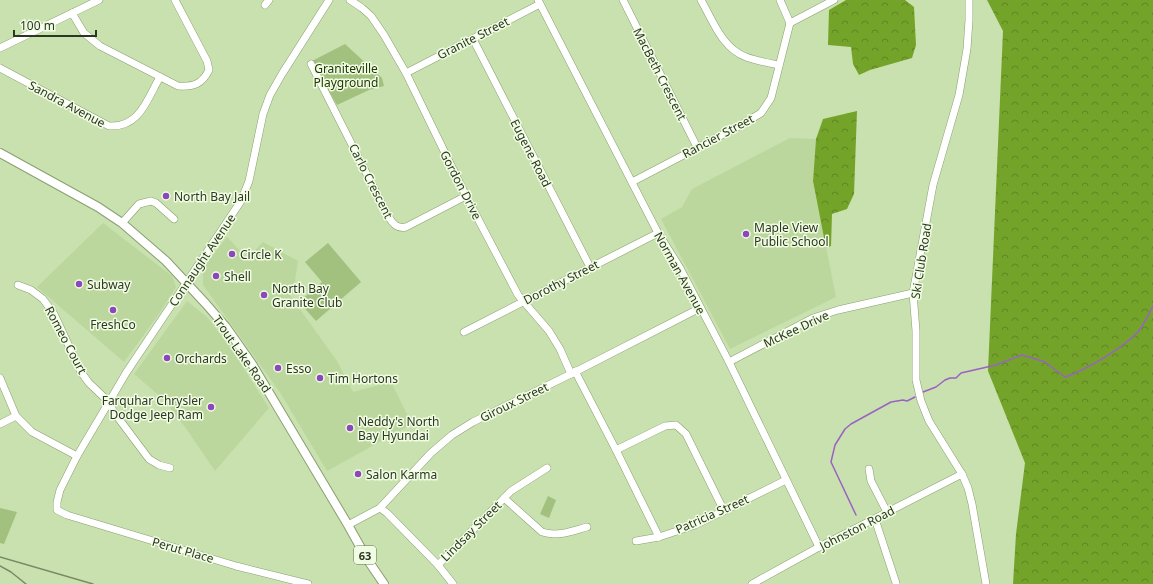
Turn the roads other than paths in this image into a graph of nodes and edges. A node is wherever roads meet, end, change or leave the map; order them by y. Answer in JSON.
{"nodes":[{"id":1,"x":99,"y":0,"type":"edge"},
{"id":2,"x":175,"y":0,"type":"edge"},
{"id":3,"x":329,"y":0,"type":"edge"},
{"id":4,"x":350,"y":0,"type":"edge"},
{"id":5,"x":623,"y":0,"type":"edge"},
{"id":6,"x":701,"y":0,"type":"edge"},
{"id":7,"x":780,"y":0,"type":"edge"},
{"id":8,"x":834,"y":0,"type":"edge"},
{"id":9,"x":968,"y":0,"type":"edge"},
{"id":10,"x":539,"y":2,"type":"edge"},
{"id":11,"x":72,"y":13,"type":"junction"},
{"id":12,"x":790,"y":23,"type":"junction"},
{"id":13,"x":473,"y":39,"type":"junction"},
{"id":14,"x":0,"y":48,"type":"edge"},
{"id":15,"x":311,"y":64,"type":"dead end"},
{"id":16,"x":779,"y":65,"type":"junction"},
{"id":17,"x":0,"y":68,"type":"edge"},
{"id":18,"x":406,"y":73,"type":"junction"},
{"id":19,"x":160,"y":77,"type":"junction"},
{"id":20,"x":698,"y":147,"type":"junction"},
{"id":21,"x":0,"y":153,"type":"edge"},
{"id":22,"x":632,"y":182,"type":"junction"},
{"id":23,"x":466,"y":196,"type":"junction"},
{"id":24,"x":174,"y":218,"type":"dead end"},
{"id":25,"x":122,"y":223,"type":"junction"},
{"id":26,"x":658,"y":233,"type":"junction"},
{"id":27,"x":590,"y":267,"type":"junction"},
{"id":28,"x":187,"y":283,"type":"junction"},
{"id":29,"x":18,"y":285,"type":"dead end"},
{"id":30,"x":913,"y":292,"type":"junction"},
{"id":31,"x":524,"y":302,"type":"junction"},
{"id":32,"x":700,"y":308,"type":"junction"},
{"id":33,"x":464,"y":332,"type":"dead end"},
{"id":34,"x":729,"y":362,"type":"junction"},
{"id":35,"x":573,"y":372,"type":"junction"},
{"id":36,"x":0,"y":378,"type":"edge"},
{"id":37,"x":109,"y":402,"type":"junction"},
{"id":38,"x":16,"y":416,"type":"junction"},
{"id":39,"x":0,"y":424,"type":"edge"},
{"id":40,"x":616,"y":450,"type":"junction"},
{"id":41,"x":77,"y":456,"type":"junction"},
{"id":42,"x":170,"y":468,"type":"dead end"},
{"id":43,"x":547,"y":468,"type":"dead end"},
{"id":44,"x":869,"y":469,"type":"dead end"},
{"id":45,"x":962,"y":474,"type":"junction"},
{"id":46,"x":786,"y":480,"type":"junction"},
{"id":47,"x":504,"y":498,"type":"junction"},
{"id":48,"x":380,"y":508,"type":"junction"},
{"id":49,"x":724,"y":511,"type":"junction"},
{"id":50,"x":59,"y":512,"type":"joint"},
{"id":51,"x":887,"y":512,"type":"junction"},
{"id":52,"x":875,"y":519,"type":"junction"},
{"id":53,"x":348,"y":525,"type":"junction"},
{"id":54,"x":587,"y":528,"type":"dead end"},
{"id":55,"x":660,"y":537,"type":"junction"},
{"id":56,"x":636,"y":541,"type":"dead end"},
{"id":57,"x":819,"y":547,"type":"junction"},
{"id":58,"x":438,"y":565,"type":"junction"},
{"id":59,"x":896,"y":583,"type":"dead end"},
{"id":60,"x":308,"y":584,"type":"edge"},
{"id":61,"x":384,"y":584,"type":"edge"},
{"id":62,"x":453,"y":584,"type":"edge"},
{"id":63,"x":752,"y":584,"type":"edge"},
{"id":64,"x":986,"y":584,"type":"edge"}],
"edges":[{"from":1,"to":11,"type":"street"},
{"from":2,"to":19,"type":"street"},
{"from":3,"to":28,"type":"street","name":"Connaught Avenue"},
{"from":4,"to":18,"type":"street","name":"Gordon Drive"},
{"from":5,"to":20,"type":"street","name":"MacBeth Crescent"},
{"from":6,"to":16,"type":"street"},
{"from":7,"to":12,"type":"street"},
{"from":8,"to":12,"type":"street"},
{"from":9,"to":30,"type":"street","name":"Ski Club Road"},
{"from":10,"to":13,"type":"street","name":"Granite Street"},
{"from":10,"to":22,"type":"street","name":"Norman Avenue"},
{"from":11,"to":14,"type":"street"},
{"from":11,"to":19,"type":"street"},
{"from":12,"to":16,"type":"street","name":"Rancier Street"},
{"from":13,"to":18,"type":"street","name":"Granite Street"},
{"from":13,"to":27,"type":"street","name":"Eugene Road"},
{"from":15,"to":23,"type":"street","name":"Carlo Crescent"},
{"from":16,"to":20,"type":"street","name":"Rancier Street"},
{"from":17,"to":19,"type":"street","name":"Sandra Avenue"},
{"from":18,"to":23,"type":"street","name":"Gordon Drive"},
{"from":20,"to":22,"type":"street","name":"Rancier Street"},
{"from":21,"to":25,"type":"main road","name":"Trout Lake Road"},
{"from":22,"to":26,"type":"street","name":"Norman Avenue"},
{"from":23,"to":31,"type":"street","name":"Gordon Drive"},
{"from":24,"to":25,"type":"street"},
{"from":25,"to":28,"type":"main road","name":"Trout Lake Road"},
{"from":26,"to":27,"type":"street","name":"Dorothy Street"},
{"from":26,"to":32,"type":"street","name":"Norman Avenue"},
{"from":27,"to":31,"type":"street","name":"Dorothy Street"},
{"from":28,"to":37,"type":"street","name":"Connaught Avenue"},
{"from":28,"to":53,"type":"main road","name":"Trout Lake Road"},
{"from":29,"to":37,"type":"street","name":"Romeo Court"},
{"from":30,"to":34,"type":"street","name":"McKee Drive"},
{"from":30,"to":45,"type":"street","name":"Ski Club Road"},
{"from":31,"to":33,"type":"street","name":"Dorothy Street"},
{"from":31,"to":35,"type":"street","name":"Gordon Drive"},
{"from":32,"to":34,"type":"street","name":"Norman Avenue"},
{"from":32,"to":35,"type":"street","name":"Giroux Street"},
{"from":34,"to":46,"type":"street","name":"Norman Avenue"},
{"from":35,"to":40,"type":"street","name":"Gordon Drive"},
{"from":35,"to":48,"type":"street","name":"Giroux Street"},
{"from":36,"to":38,"type":"street"},
{"from":37,"to":41,"type":"street","name":"Connaught Avenue"},
{"from":37,"to":42,"type":"street","name":"Romeo Court"},
{"from":38,"to":39,"type":"street"},
{"from":38,"to":41,"type":"street"},
{"from":40,"to":49,"type":"street"},
{"from":40,"to":55,"type":"street","name":"Gordon Drive"},
{"from":41,"to":50,"type":"street","name":"Connaught Avenue"},
{"from":43,"to":47,"type":"street","name":"Lindsay Street"},
{"from":44,"to":51,"type":"street"},
{"from":45,"to":51,"type":"street","name":"Johnston Road"},
{"from":45,"to":64,"type":"street","name":"Ski Club Road"},
{"from":46,"to":49,"type":"street","name":"Patricia Street"},
{"from":46,"to":57,"type":"street","name":"Norman Avenue"},
{"from":47,"to":54,"type":"street"},
{"from":47,"to":58,"type":"street","name":"Lindsay Street"},
{"from":48,"to":53,"type":"street","name":"Giroux Street"},
{"from":48,"to":58,"type":"street"},
{"from":49,"to":55,"type":"street","name":"Patricia Street"},
{"from":50,"to":60,"type":"street","name":"Perut Place"},
{"from":51,"to":52,"type":"street","name":"Johnston Road"},
{"from":52,"to":57,"type":"street","name":"Johnston Road"},
{"from":52,"to":59,"type":"street"},
{"from":53,"to":61,"type":"main road","name":"Trout Lake Road","number":"63"},
{"from":55,"to":56,"type":"street","name":"Patricia Street"},
{"from":57,"to":63,"type":"street","name":"Johnston Road"},
{"from":58,"to":62,"type":"street"}]}
